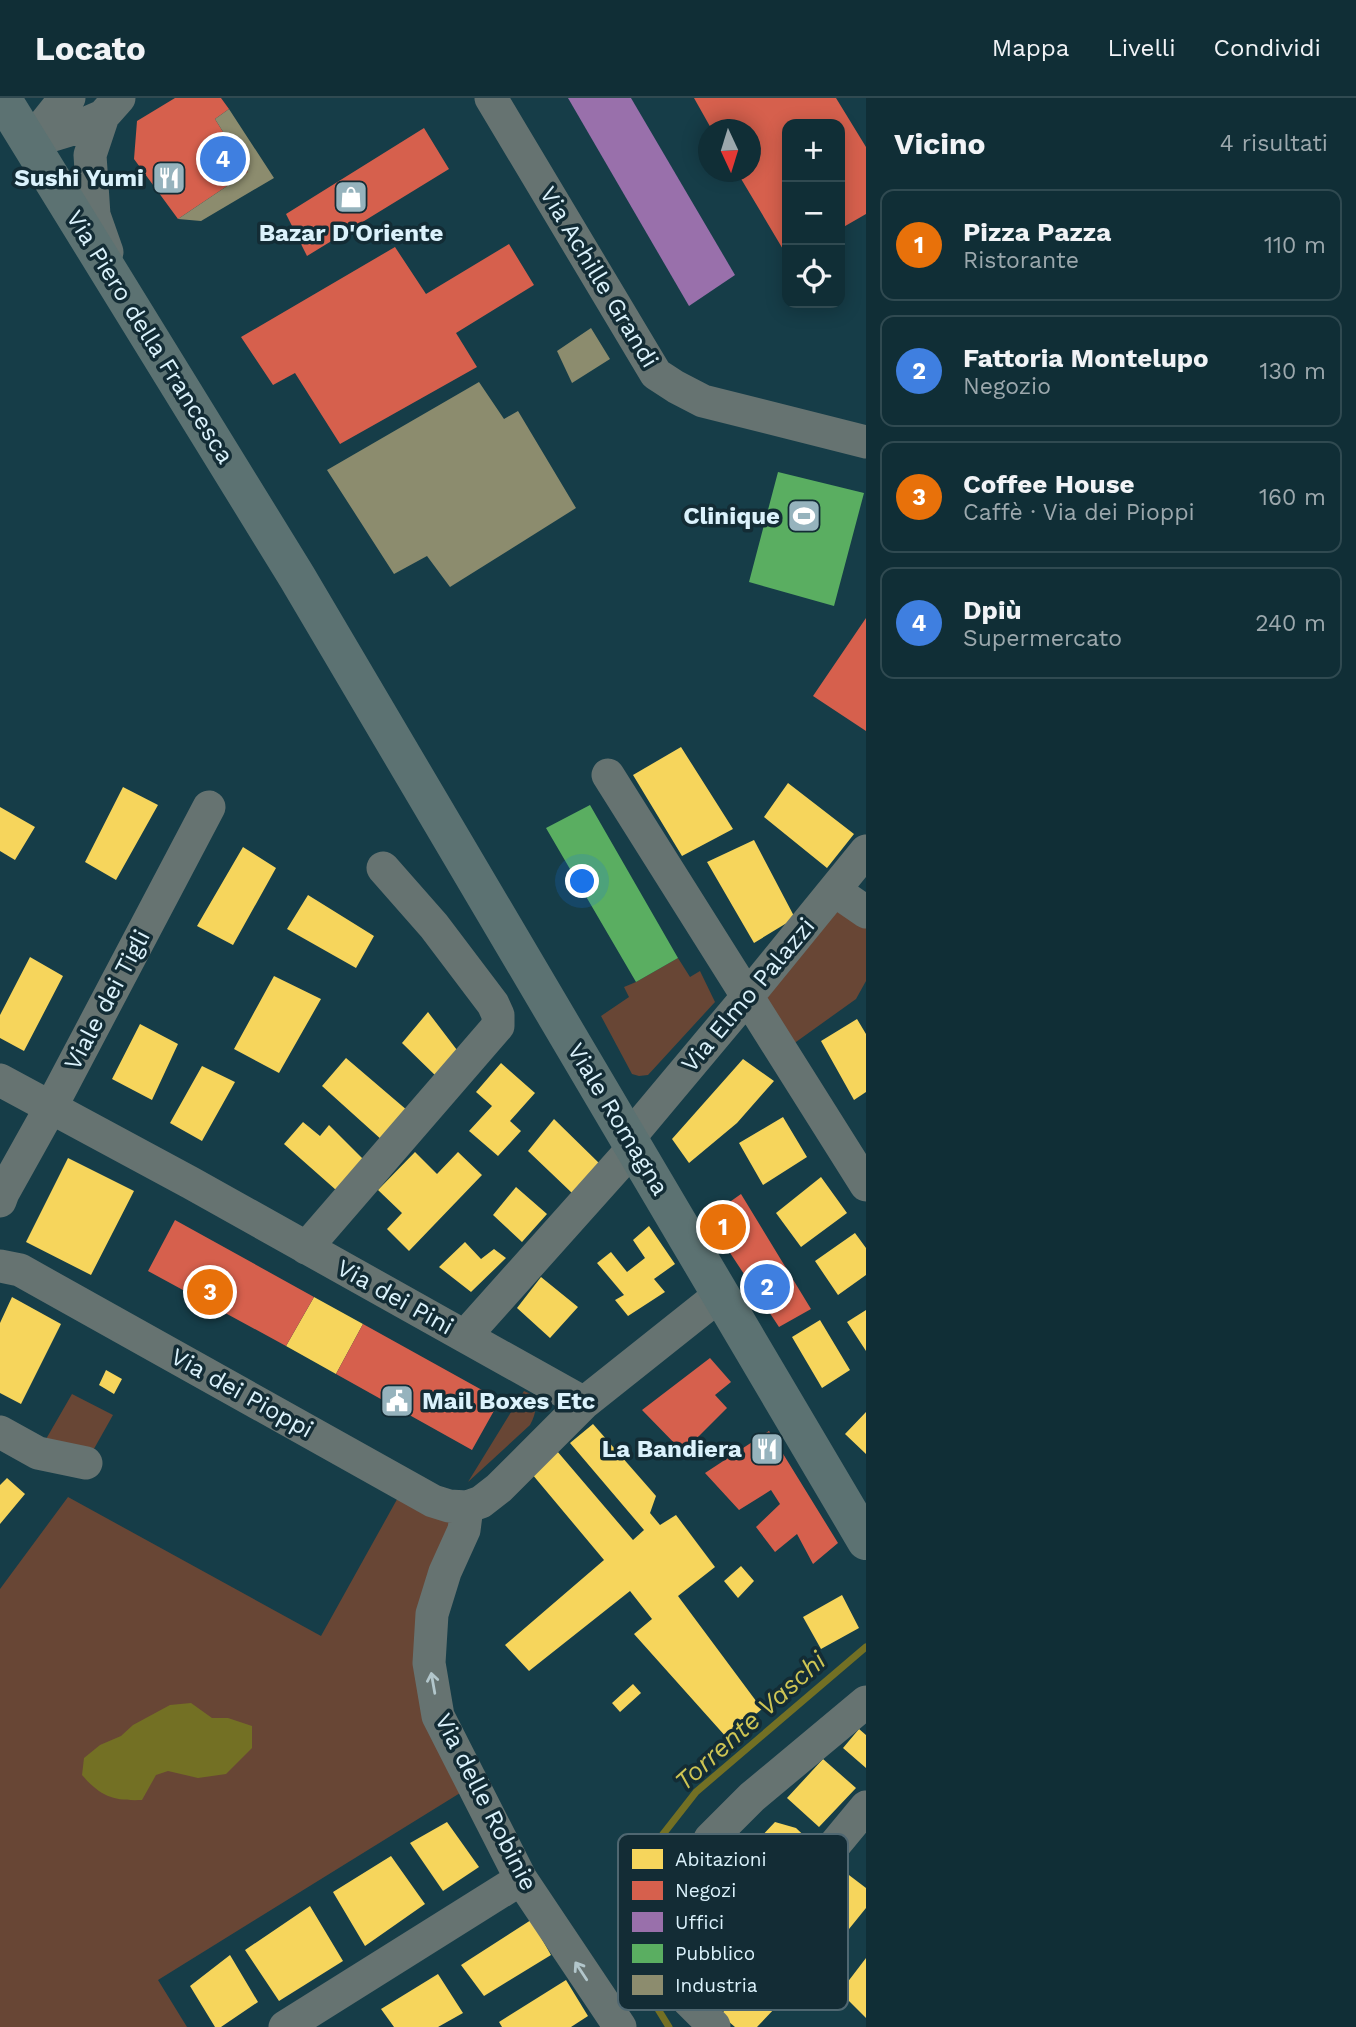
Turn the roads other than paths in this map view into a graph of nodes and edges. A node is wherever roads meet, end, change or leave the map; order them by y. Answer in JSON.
{"nodes":[{"id":1,"x":2,"y":98,"type":"edge"},
{"id":2,"x":69,"y":98,"type":"edge"},
{"id":3,"x":491,"y":98,"type":"edge"},
{"id":4,"x":111,"y":107,"type":"edge"},
{"id":5,"x":30,"y":142,"type":"junction"},
{"id":6,"x":117,"y":284,"type":"junction"},
{"id":7,"x":866,"y":442,"type":"edge"},
{"id":8,"x":369,"y":698,"type":"joint"},
{"id":9,"x":608,"y":775,"type":"dead end"},
{"id":10,"x":209,"y":807,"type":"dead end"},
{"id":11,"x":866,"y":850,"type":"edge"},
{"id":12,"x":383,"y":868,"type":"dead end"},
{"id":13,"x":834,"y":890,"type":"junction"},
{"id":14,"x":866,"y":912,"type":"edge"},
{"id":15,"x":747,"y":998,"type":"junction"},
{"id":16,"x":0,"y":1080,"type":"edge"},
{"id":17,"x":51,"y":1107,"type":"junction"},
{"id":18,"x":632,"y":1143,"type":"junction"},
{"id":19,"x":866,"y":1185,"type":"edge"},
{"id":20,"x":1,"y":1196,"type":"edge"},
{"id":21,"x":306,"y":1248,"type":"junction"},
{"id":22,"x":7,"y":1261,"type":"edge"},
{"id":23,"x":721,"y":1294,"type":"junction"},
{"id":24,"x":465,"y":1336,"type":"junction"},
{"id":25,"x":584,"y":1403,"type":"junction"},
{"id":26,"x":0,"y":1432,"type":"edge"},
{"id":27,"x":86,"y":1463,"type":"dead end"},
{"id":28,"x":467,"y":1507,"type":"junction"},
{"id":29,"x":866,"y":1541,"type":"edge"},
{"id":30,"x":866,"y":1702,"type":"edge"},
{"id":31,"x":866,"y":1807,"type":"edge"},
{"id":32,"x":715,"y":1834,"type":"edge"},
{"id":33,"x":844,"y":1834,"type":"edge"},
{"id":34,"x":521,"y":1879,"type":"junction"},
{"id":35,"x":698,"y":2010,"type":"edge"},
{"id":36,"x":714,"y":2026,"type":"edge"},
{"id":37,"x":285,"y":2027,"type":"edge"},
{"id":38,"x":620,"y":2027,"type":"edge"}],
"edges":[{"from":1,"to":5,"type":"main road","name":"Via Piero della Francesca"},
{"from":2,"to":5,"type":"street"},
{"from":3,"to":7,"type":"street","name":"Via Achille Grandi"},
{"from":4,"to":5,"type":"street"},
{"from":4,"to":6,"type":"street"},
{"from":5,"to":6,"type":"main road","name":"Via Piero della Francesca"},
{"from":6,"to":8,"type":"main road","name":"Via Piero della Francesca"},
{"from":8,"to":18,"type":"main road","name":"Viale Romagna"},
{"from":9,"to":15,"type":"street"},
{"from":10,"to":17,"type":"street","name":"Viale dei Tigli"},
{"from":11,"to":13,"type":"street","name":"Via Elmo Palazzi"},
{"from":12,"to":21,"type":"street"},
{"from":13,"to":14,"type":"street"},
{"from":13,"to":15,"type":"street","name":"Via Elmo Palazzi"},
{"from":15,"to":18,"type":"street","name":"Via Elmo Palazzi"},
{"from":15,"to":19,"type":"street"},
{"from":16,"to":17,"type":"street","name":"Via dei Pini"},
{"from":17,"to":20,"type":"street","name":"Viale dei Tigli"},
{"from":17,"to":21,"type":"street","name":"Via dei Pini"},
{"from":18,"to":23,"type":"main road","name":"Viale Romagna"},
{"from":18,"to":24,"type":"street","name":"Via Elmo Palazzi"},
{"from":21,"to":24,"type":"street","name":"Via dei Pini"},
{"from":22,"to":28,"type":"street","name":"Via dei Pioppi"},
{"from":23,"to":25,"type":"street"},
{"from":23,"to":29,"type":"main road","name":"Viale Romagna"},
{"from":24,"to":25,"type":"street","name":"Via dei Pini"},
{"from":25,"to":28,"type":"street"},
{"from":26,"to":27,"type":"street"},
{"from":34,"to":28,"type":"street","name":"Via delle Robinie","one_way":true},
{"from":30,"to":32,"type":"street"},
{"from":31,"to":33,"type":"street"},
{"from":34,"to":37,"type":"street"},
{"from":38,"to":34,"type":"street","name":"Via delle Robinie","one_way":true},
{"from":35,"to":36,"type":"street"}]}
